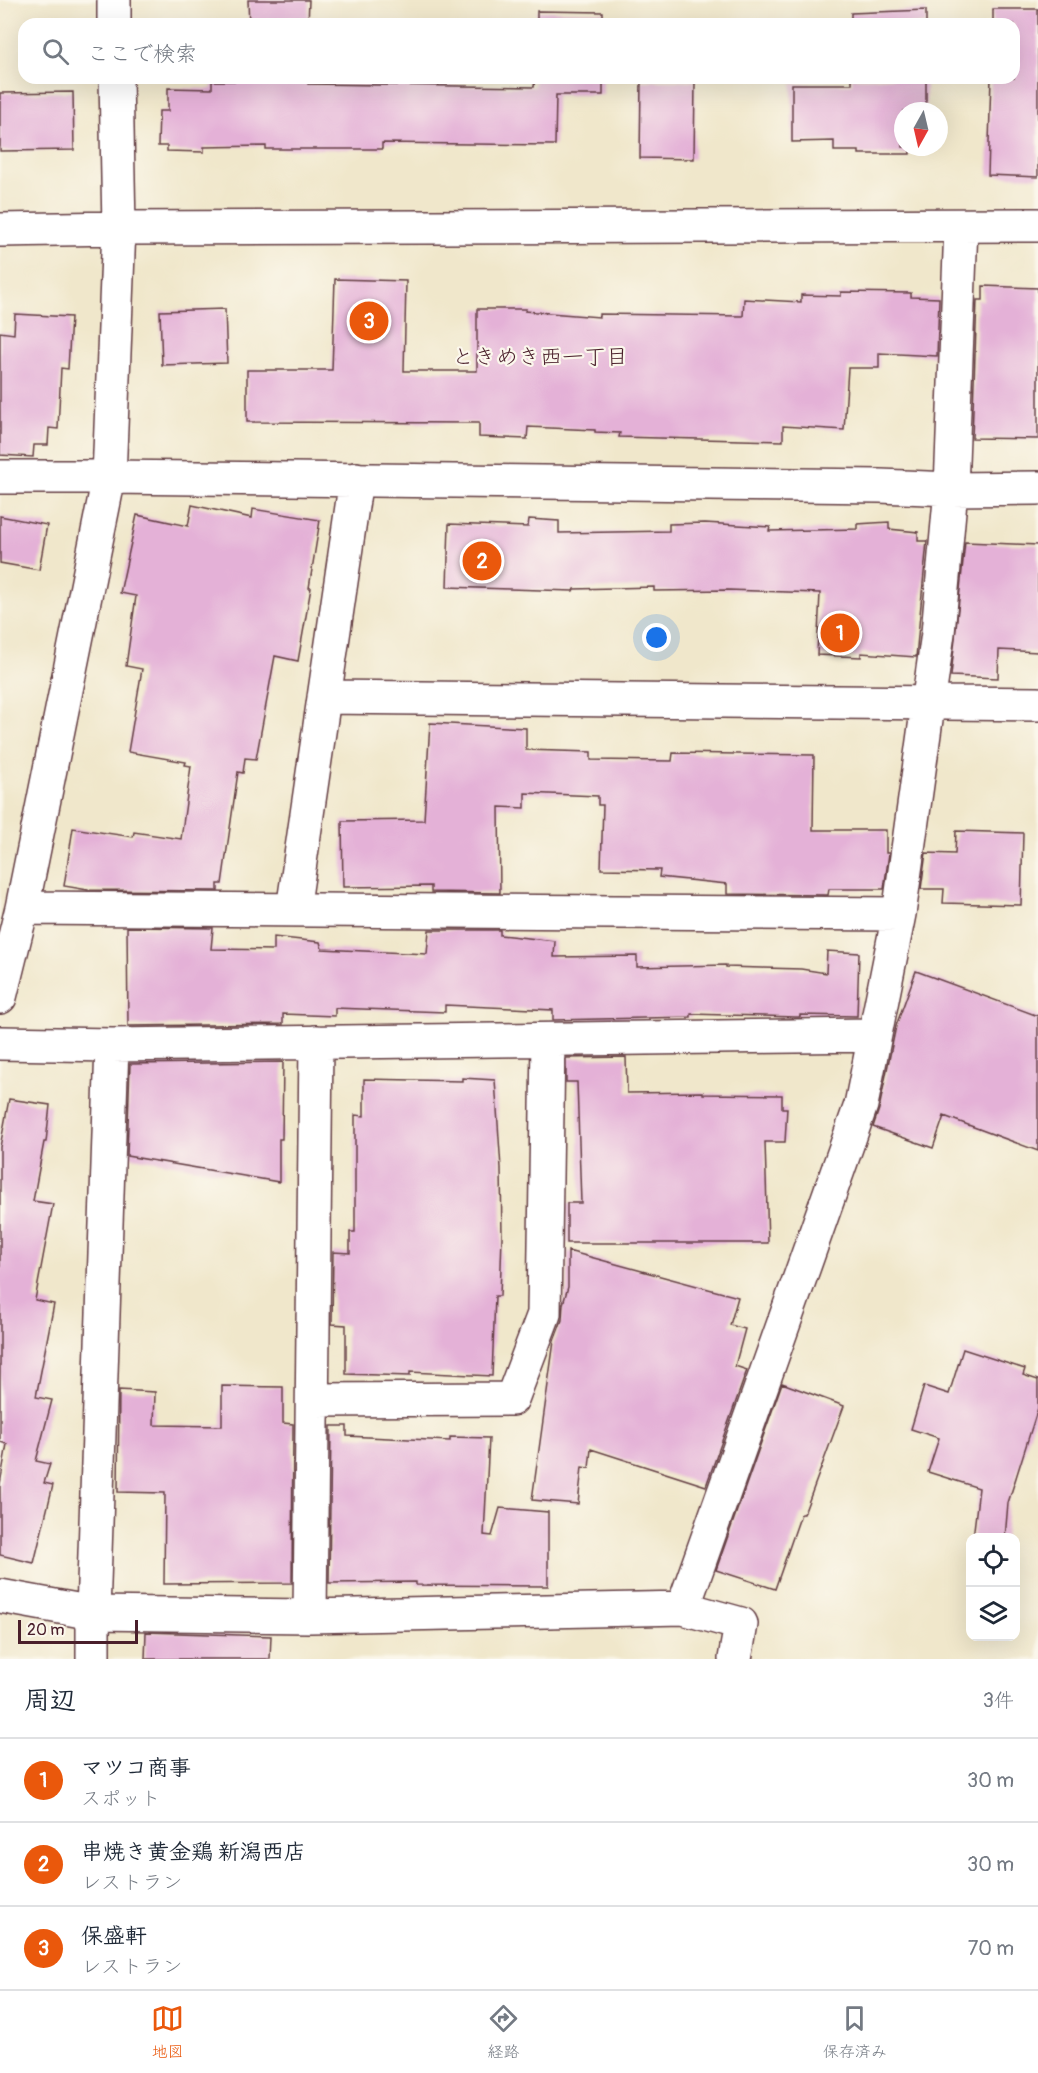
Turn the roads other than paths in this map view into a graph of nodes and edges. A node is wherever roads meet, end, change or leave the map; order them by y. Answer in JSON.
{"nodes":[{"id":1,"x":114,"y":0,"type":"edge"},
{"id":2,"x":114,"y":18,"type":"edge"},
{"id":3,"x":116,"y":84,"type":"edge"},
{"id":4,"x":1038,"y":225,"type":"edge"},
{"id":5,"x":961,"y":226,"type":"junction"},
{"id":6,"x":119,"y":228,"type":"junction"},
{"id":7,"x":0,"y":230,"type":"edge"},
{"id":8,"x":0,"y":477,"type":"edge"},
{"id":9,"x":109,"y":477,"type":"junction"},
{"id":10,"x":356,"y":479,"type":"junction"},
{"id":11,"x":1038,"y":488,"type":"edge"},
{"id":12,"x":951,"y":489,"type":"junction"},
{"id":13,"x":324,"y":697,"type":"junction"},
{"id":14,"x":928,"y":704,"type":"junction"},
{"id":15,"x":1038,"y":704,"type":"edge"},
{"id":16,"x":22,"y":908,"type":"junction"},
{"id":17,"x":292,"y":910,"type":"junction"},
{"id":18,"x":899,"y":914,"type":"junction"},
{"id":19,"x":0,"y":997,"type":"edge"},
{"id":20,"x":875,"y":1035,"type":"junction"},
{"id":21,"x":548,"y":1040,"type":"junction"},
{"id":22,"x":316,"y":1042,"type":"junction"},
{"id":23,"x":0,"y":1043,"type":"edge"},
{"id":24,"x":112,"y":1045,"type":"junction"},
{"id":25,"x":313,"y":1400,"type":"junction"},
{"id":26,"x":0,"y":1596,"type":"edge"},
{"id":27,"x":683,"y":1608,"type":"junction"},
{"id":28,"x":93,"y":1613,"type":"junction"},
{"id":29,"x":310,"y":1616,"type":"junction"},
{"id":30,"x":93,"y":1659,"type":"edge"},
{"id":31,"x":735,"y":1659,"type":"edge"}],
"edges":[{"from":1,"to":2,"type":"street"},
{"from":3,"to":6,"type":"street"},
{"from":4,"to":5,"type":"street"},
{"from":5,"to":6,"type":"street"},
{"from":5,"to":12,"type":"street"},
{"from":6,"to":7,"type":"street"},
{"from":6,"to":9,"type":"street"},
{"from":8,"to":9,"type":"street"},
{"from":9,"to":10,"type":"street"},
{"from":9,"to":16,"type":"street"},
{"from":10,"to":12,"type":"street"},
{"from":10,"to":13,"type":"street"},
{"from":11,"to":12,"type":"street"},
{"from":12,"to":14,"type":"street"},
{"from":13,"to":14,"type":"street"},
{"from":13,"to":17,"type":"street"},
{"from":14,"to":15,"type":"street"},
{"from":14,"to":18,"type":"street"},
{"from":16,"to":17,"type":"street"},
{"from":16,"to":19,"type":"street"},
{"from":17,"to":18,"type":"street"},
{"from":18,"to":20,"type":"street"},
{"from":20,"to":21,"type":"street"},
{"from":20,"to":27,"type":"street"},
{"from":21,"to":22,"type":"street"},
{"from":21,"to":25,"type":"street"},
{"from":22,"to":24,"type":"street"},
{"from":22,"to":25,"type":"street"},
{"from":23,"to":24,"type":"street"},
{"from":24,"to":28,"type":"street"},
{"from":25,"to":29,"type":"street"},
{"from":26,"to":28,"type":"street"},
{"from":27,"to":29,"type":"street"},
{"from":27,"to":31,"type":"street"},
{"from":28,"to":29,"type":"street"},
{"from":28,"to":30,"type":"street"}]}
